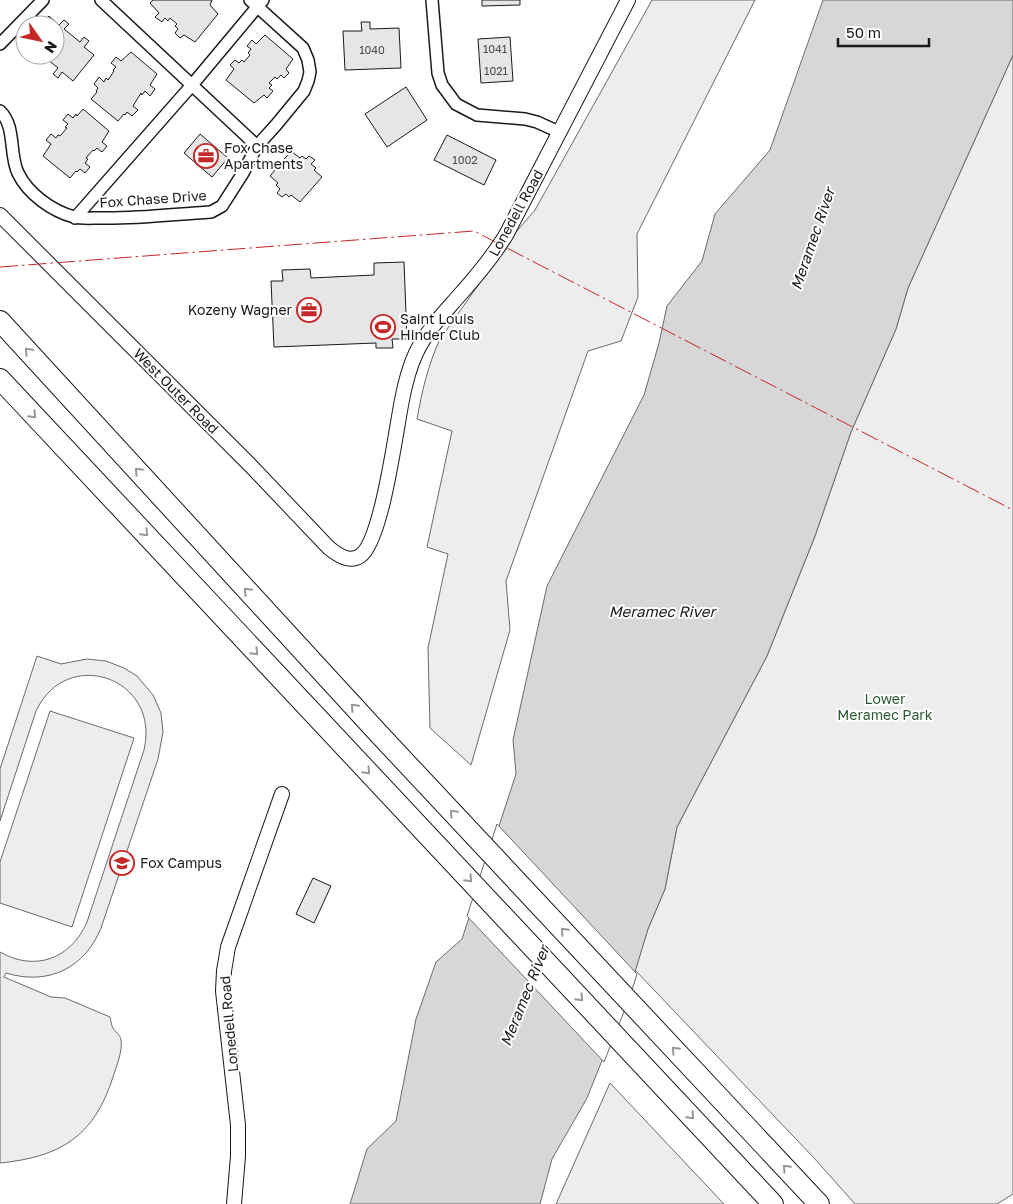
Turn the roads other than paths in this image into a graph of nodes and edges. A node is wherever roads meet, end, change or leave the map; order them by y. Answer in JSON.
{"nodes":[{"id":1,"x":43,"y":0,"type":"edge"},
{"id":2,"x":101,"y":0,"type":"edge"},
{"id":3,"x":432,"y":0,"type":"edge"},
{"id":4,"x":628,"y":0,"type":"edge"},
{"id":5,"x":256,"y":2,"type":"edge"},
{"id":6,"x":115,"y":4,"type":"edge"},
{"id":7,"x":0,"y":44,"type":"edge"},
{"id":8,"x":192,"y":84,"type":"junction"},
{"id":9,"x":0,"y":111,"type":"edge"},
{"id":10,"x":559,"y":132,"type":"junction"},
{"id":11,"x":257,"y":146,"type":"junction"},
{"id":12,"x":0,"y":215,"type":"edge"},
{"id":13,"x":75,"y":218,"type":"junction"},
{"id":14,"x":0,"y":321,"type":"edge"},
{"id":15,"x":0,"y":379,"type":"edge"},
{"id":16,"x":355,"y":558,"type":"joint"},
{"id":17,"x":282,"y":794,"type":"dead end"},
{"id":18,"x":234,"y":1204,"type":"edge"},
{"id":19,"x":773,"y":1204,"type":"edge"},
{"id":20,"x":819,"y":1204,"type":"edge"}],
"edges":[{"from":1,"to":7,"type":"street"},
{"from":2,"to":6,"type":"street"},
{"from":3,"to":10,"type":"street"},
{"from":4,"to":10,"type":"street","name":"Lonedell Road"},
{"from":5,"to":8,"type":"street","name":"Fox Chase Drive"},
{"from":5,"to":11,"type":"street","name":"Fox Chase Drive"},
{"from":6,"to":8,"type":"street"},
{"from":8,"to":11,"type":"street"},
{"from":8,"to":13,"type":"street","name":"Fox Chase Drive"},
{"from":9,"to":13,"type":"street","name":"Fox Chase Drive"},
{"from":10,"to":16,"type":"street","name":"Lonedell Road"},
{"from":11,"to":13,"type":"street","name":"Fox Chase Drive"},
{"from":12,"to":16,"type":"street","name":"West Outer Road"},
{"from":20,"to":14,"type":"highway","one_way":true},
{"from":15,"to":19,"type":"highway","one_way":true},
{"from":17,"to":18,"type":"street","name":"Lonedell Road"}]}
